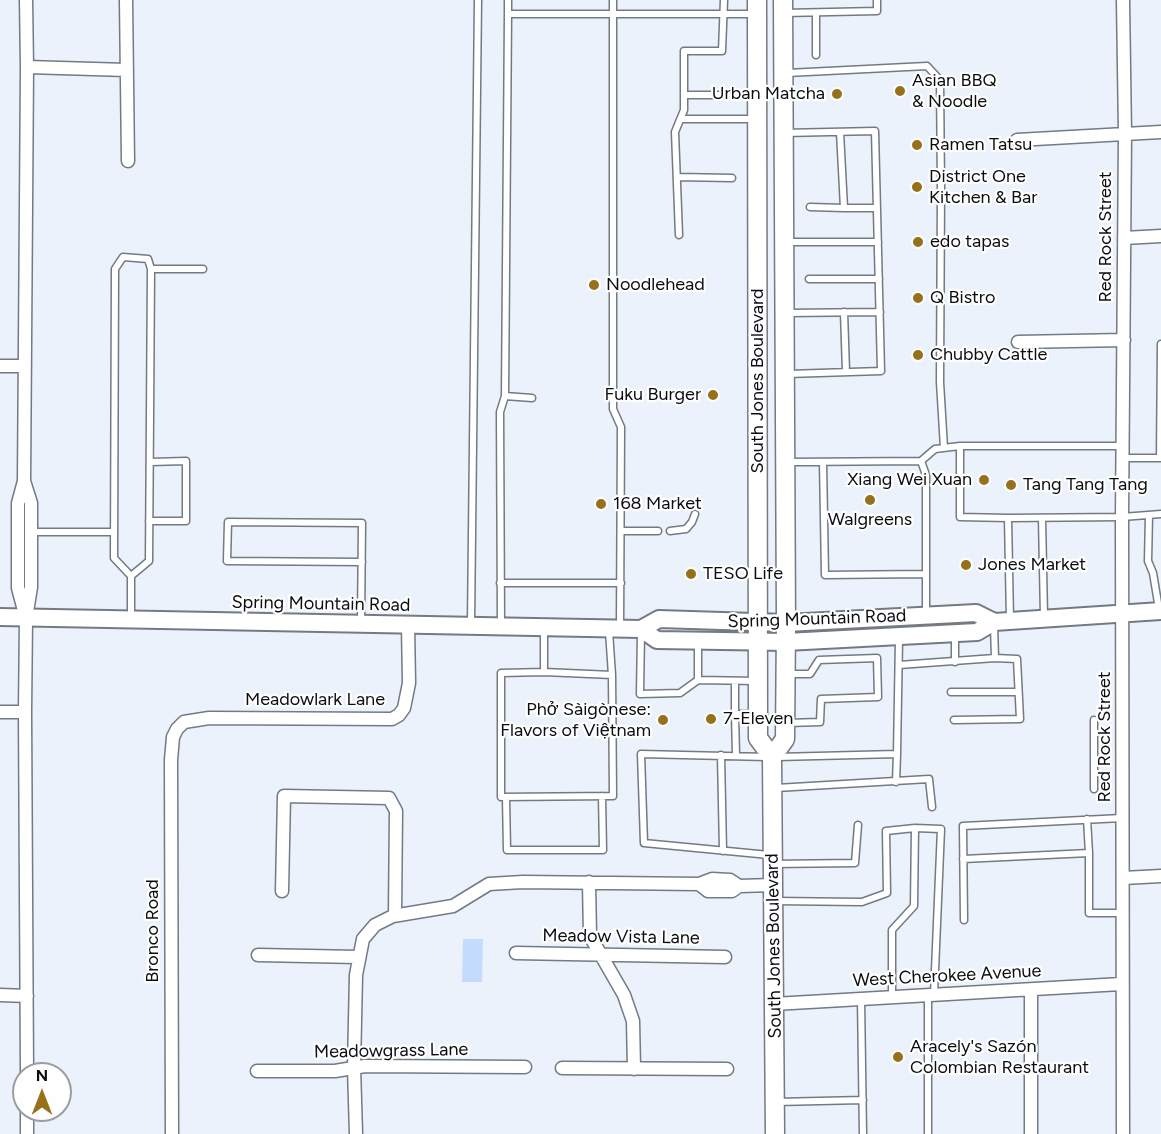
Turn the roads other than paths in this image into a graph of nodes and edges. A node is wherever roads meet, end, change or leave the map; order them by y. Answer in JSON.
{"nodes":[{"id":1,"x":26,"y":0,"type":"edge"},
{"id":2,"x":126,"y":0,"type":"edge"},
{"id":3,"x":478,"y":0,"type":"edge"},
{"id":4,"x":508,"y":0,"type":"edge"},
{"id":5,"x":613,"y":0,"type":"edge"},
{"id":6,"x":723,"y":0,"type":"edge"},
{"id":7,"x":877,"y":0,"type":"edge"},
{"id":8,"x":1123,"y":0,"type":"edge"},
{"id":9,"x":757,"y":7,"type":"edge"},
{"id":10,"x":783,"y":7,"type":"edge"},
{"id":11,"x":816,"y":13,"type":"junction"},
{"id":12,"x":508,"y":14,"type":"junction"},
{"id":13,"x":613,"y":14,"type":"junction"},
{"id":14,"x":724,"y":14,"type":"junction"},
{"id":15,"x":816,"y":55,"type":"dead end"},
{"id":16,"x":27,"y":67,"type":"junction"},
{"id":17,"x":127,"y":70,"type":"junction"},
{"id":18,"x":784,"y":73,"type":"junction"},
{"id":19,"x":684,"y":95,"type":"junction"},
{"id":20,"x":722,"y":95,"type":"dead end"},
{"id":21,"x":681,"y":119,"type":"junction"},
{"id":22,"x":757,"y":119,"type":"junction"},
{"id":23,"x":840,"y":132,"type":"junction"},
{"id":24,"x":1161,"y":132,"type":"edge"},
{"id":25,"x":784,"y":134,"type":"junction"},
{"id":26,"x":1125,"y":134,"type":"junction"},
{"id":27,"x":1017,"y":140,"type":"dead end"},
{"id":28,"x":128,"y":161,"type":"dead end"},
{"id":29,"x":677,"y":177,"type":"junction"},
{"id":30,"x":732,"y":178,"type":"dead end"},
{"id":31,"x":810,"y":207,"type":"dead end"},
{"id":32,"x":844,"y":208,"type":"junction"},
{"id":33,"x":877,"y":208,"type":"junction"},
{"id":34,"x":679,"y":235,"type":"dead end"},
{"id":35,"x":1161,"y":236,"type":"edge"},
{"id":36,"x":1124,"y":238,"type":"junction"},
{"id":37,"x":784,"y":242,"type":"junction"},
{"id":38,"x":878,"y":242,"type":"junction"},
{"id":39,"x":758,"y":252,"type":"junction"},
{"id":40,"x":151,"y":268,"type":"junction"},
{"id":41,"x":203,"y":269,"type":"dead end"},
{"id":42,"x":809,"y":279,"type":"dead end"},
{"id":43,"x":879,"y":279,"type":"junction"},
{"id":44,"x":844,"y":312,"type":"junction"},
{"id":45,"x":880,"y":312,"type":"junction"},
{"id":46,"x":784,"y":313,"type":"junction"},
{"id":47,"x":1124,"y":340,"type":"junction"},
{"id":48,"x":1018,"y":342,"type":"dead end"},
{"id":49,"x":1161,"y":344,"type":"edge"},
{"id":50,"x":0,"y":366,"type":"edge"},
{"id":51,"x":25,"y":366,"type":"junction"},
{"id":52,"x":846,"y":372,"type":"junction"},
{"id":53,"x":784,"y":374,"type":"junction"},
{"id":54,"x":505,"y":396,"type":"junction"},
{"id":55,"x":532,"y":398,"type":"dead end"},
{"id":56,"x":960,"y":446,"type":"junction"},
{"id":57,"x":944,"y":448,"type":"junction"},
{"id":58,"x":1122,"y":452,"type":"junction"},
{"id":59,"x":1161,"y":458,"type":"edge"},
{"id":60,"x":921,"y":461,"type":"junction"},
{"id":61,"x":150,"y":462,"type":"junction"},
{"id":62,"x":785,"y":462,"type":"junction"},
{"id":63,"x":823,"y":462,"type":"junction"},
{"id":64,"x":24,"y":481,"type":"junction"},
{"id":65,"x":695,"y":514,"type":"dead end"},
{"id":66,"x":1161,"y":514,"type":"edge"},
{"id":67,"x":1149,"y":515,"type":"junction"},
{"id":68,"x":1122,"y":517,"type":"junction"},
{"id":69,"x":1008,"y":518,"type":"junction"},
{"id":70,"x":1042,"y":519,"type":"junction"},
{"id":71,"x":149,"y":521,"type":"junction"},
{"id":72,"x":621,"y":531,"type":"junction"},
{"id":73,"x":658,"y":531,"type":"dead end"},
{"id":74,"x":670,"y":531,"type":"dead end"},
{"id":75,"x":31,"y":532,"type":"junction"},
{"id":76,"x":114,"y":532,"type":"junction"},
{"id":77,"x":362,"y":562,"type":"junction"},
{"id":78,"x":925,"y":574,"type":"junction"},
{"id":79,"x":131,"y":576,"type":"junction"},
{"id":80,"x":500,"y":583,"type":"junction"},
{"id":81,"x":621,"y":583,"type":"junction"},
{"id":82,"x":1160,"y":611,"type":"edge"},
{"id":83,"x":1122,"y":614,"type":"junction"},
{"id":84,"x":926,"y":616,"type":"junction"},
{"id":85,"x":0,"y":617,"type":"edge"},
{"id":86,"x":26,"y":618,"type":"junction"},
{"id":87,"x":1044,"y":619,"type":"junction"},
{"id":88,"x":132,"y":620,"type":"junction"},
{"id":89,"x":758,"y":621,"type":"junction"},
{"id":90,"x":1002,"y":621,"type":"junction"},
{"id":91,"x":786,"y":623,"type":"junction"},
{"id":92,"x":361,"y":624,"type":"junction"},
{"id":93,"x":408,"y":625,"type":"junction"},
{"id":94,"x":471,"y":626,"type":"junction"},
{"id":95,"x":501,"y":626,"type":"junction"},
{"id":96,"x":544,"y":627,"type":"junction"},
{"id":97,"x":614,"y":628,"type":"junction"},
{"id":98,"x":641,"y":629,"type":"junction"},
{"id":99,"x":955,"y":633,"type":"junction"},
{"id":100,"x":899,"y":636,"type":"junction"},
{"id":101,"x":698,"y":641,"type":"junction"},
{"id":102,"x":758,"y":642,"type":"junction"},
{"id":103,"x":786,"y":642,"type":"junction"},
{"id":104,"x":995,"y":658,"type":"junction"},
{"id":105,"x":955,"y":662,"type":"junction"},
{"id":106,"x":899,"y":665,"type":"junction"},
{"id":107,"x":544,"y":672,"type":"junction"},
{"id":108,"x":785,"y":674,"type":"junction"},
{"id":109,"x":612,"y":675,"type":"junction"},
{"id":110,"x":698,"y":680,"type":"junction"},
{"id":111,"x":735,"y":681,"type":"junction"},
{"id":112,"x":758,"y":681,"type":"junction"},
{"id":113,"x":951,"y":692,"type":"dead end"},
{"id":114,"x":1018,"y":692,"type":"junction"},
{"id":115,"x":0,"y":712,"type":"edge"},
{"id":116,"x":25,"y":712,"type":"junction"},
{"id":117,"x":735,"y":714,"type":"junction"},
{"id":118,"x":758,"y":714,"type":"junction"},
{"id":119,"x":954,"y":720,"type":"dead end"},
{"id":120,"x":1094,"y":720,"type":"dead end"},
{"id":121,"x":785,"y":723,"type":"junction"},
{"id":122,"x":177,"y":729,"type":"joint"},
{"id":123,"x":721,"y":754,"type":"junction"},
{"id":124,"x":897,"y":754,"type":"junction"},
{"id":125,"x":736,"y":755,"type":"junction"},
{"id":126,"x":772,"y":757,"type":"junction"},
{"id":127,"x":896,"y":782,"type":"junction"},
{"id":128,"x":772,"y":788,"type":"junction"},
{"id":129,"x":1094,"y":789,"type":"dead end"},
{"id":130,"x":602,"y":796,"type":"junction"},
{"id":131,"x":506,"y":797,"type":"junction"},
{"id":132,"x":932,"y":807,"type":"dead end"},
{"id":133,"x":1123,"y":818,"type":"junction"},
{"id":134,"x":1087,"y":819,"type":"junction"},
{"id":135,"x":858,"y":825,"type":"dead end"},
{"id":136,"x":915,"y":828,"type":"junction"},
{"id":137,"x":723,"y":851,"type":"junction"},
{"id":138,"x":1089,"y":853,"type":"junction"},
{"id":139,"x":963,"y":859,"type":"junction"},
{"id":140,"x":773,"y":860,"type":"junction"},
{"id":141,"x":1161,"y":876,"type":"edge"},
{"id":142,"x":1123,"y":878,"type":"junction"},
{"id":143,"x":590,"y":882,"type":"junction"},
{"id":144,"x":282,"y":891,"type":"dead end"},
{"id":145,"x":773,"y":893,"type":"junction"},
{"id":146,"x":1122,"y":913,"type":"junction"},
{"id":147,"x":395,"y":915,"type":"junction"},
{"id":148,"x":964,"y":920,"type":"dead end"},
{"id":149,"x":516,"y":953,"type":"dead end"},
{"id":150,"x":258,"y":955,"type":"dead end"},
{"id":151,"x":600,"y":955,"type":"junction"},
{"id":152,"x":358,"y":957,"type":"junction"},
{"id":153,"x":725,"y":957,"type":"dead end"},
{"id":154,"x":1121,"y":984,"type":"junction"},
{"id":155,"x":1031,"y":990,"type":"junction"},
{"id":156,"x":0,"y":995,"type":"edge"},
{"id":157,"x":931,"y":995,"type":"junction"},
{"id":158,"x":27,"y":996,"type":"junction"},
{"id":159,"x":892,"y":997,"type":"junction"},
{"id":160,"x":861,"y":999,"type":"junction"},
{"id":161,"x":774,"y":1004,"type":"junction"},
{"id":162,"x":27,"y":1062,"type":"edge"},
{"id":163,"x":354,"y":1067,"type":"junction"},
{"id":164,"x":525,"y":1067,"type":"dead end"},
{"id":165,"x":562,"y":1068,"type":"dead end"},
{"id":166,"x":634,"y":1069,"type":"junction"},
{"id":167,"x":727,"y":1069,"type":"dead end"},
{"id":168,"x":257,"y":1071,"type":"dead end"},
{"id":169,"x":863,"y":1100,"type":"junction"},
{"id":170,"x":775,"y":1102,"type":"junction"},
{"id":171,"x":172,"y":1134,"type":"edge"},
{"id":172,"x":356,"y":1134,"type":"edge"},
{"id":173,"x":775,"y":1134,"type":"edge"},
{"id":174,"x":863,"y":1134,"type":"edge"},
{"id":175,"x":928,"y":1134,"type":"edge"},
{"id":176,"x":1031,"y":1134,"type":"edge"},
{"id":177,"x":1123,"y":1134,"type":"edge"}],
"edges":[{"from":1,"to":16,"type":"street"},
{"from":2,"to":17,"type":"street"},
{"from":3,"to":94,"type":"lane"},
{"from":4,"to":12,"type":"lane"},
{"from":5,"to":13,"type":"lane"},
{"from":6,"to":14,"type":"lane"},
{"from":7,"to":11,"type":"lane"},
{"from":8,"to":26,"type":"street","name":"Red Rock Street"},
{"from":9,"to":14,"type":"lane"},
{"from":9,"to":22,"type":"main road","name":"South Jones Boulevard"},
{"from":10,"to":11,"type":"lane"},
{"from":10,"to":18,"type":"main road","name":"South Jones Boulevard"},
{"from":11,"to":15,"type":"lane"},
{"from":12,"to":13,"type":"lane"},
{"from":12,"to":54,"type":"lane"},
{"from":13,"to":14,"type":"lane"},
{"from":13,"to":72,"type":"lane"},
{"from":14,"to":19,"type":"lane"},
{"from":16,"to":17,"type":"street"},
{"from":16,"to":51,"type":"street"},
{"from":17,"to":28,"type":"street"},
{"from":18,"to":25,"type":"main road","name":"South Jones Boulevard"},
{"from":18,"to":57,"type":"lane"},
{"from":19,"to":20,"type":"lane"},
{"from":19,"to":21,"type":"lane"},
{"from":21,"to":22,"type":"lane"},
{"from":21,"to":29,"type":"lane"},
{"from":22,"to":39,"type":"main road","name":"South Jones Boulevard"},
{"from":23,"to":25,"type":"lane"},
{"from":23,"to":32,"type":"lane"},
{"from":23,"to":33,"type":"lane"},
{"from":24,"to":26,"type":"street"},
{"from":25,"to":37,"type":"main road","name":"South Jones Boulevard"},
{"from":26,"to":27,"type":"street"},
{"from":26,"to":36,"type":"street","name":"Red Rock Street"},
{"from":29,"to":30,"type":"lane"},
{"from":29,"to":34,"type":"lane"},
{"from":31,"to":32,"type":"lane"},
{"from":32,"to":33,"type":"lane"},
{"from":33,"to":38,"type":"lane"},
{"from":35,"to":36,"type":"street"},
{"from":36,"to":47,"type":"street","name":"Red Rock Street"},
{"from":37,"to":38,"type":"lane"},
{"from":37,"to":39,"type":"main road"},
{"from":37,"to":46,"type":"main road","name":"South Jones Boulevard"},
{"from":38,"to":43,"type":"lane"},
{"from":39,"to":89,"type":"main road","name":"South Jones Boulevard"},
{"from":40,"to":41,"type":"lane"},
{"from":40,"to":61,"type":"lane"},
{"from":40,"to":76,"type":"lane"},
{"from":42,"to":43,"type":"lane"},
{"from":43,"to":45,"type":"lane"},
{"from":44,"to":45,"type":"lane"},
{"from":44,"to":46,"type":"lane"},
{"from":44,"to":52,"type":"lane"},
{"from":45,"to":52,"type":"lane"},
{"from":46,"to":53,"type":"main road","name":"South Jones Boulevard"},
{"from":47,"to":48,"type":"street"},
{"from":47,"to":58,"type":"street","name":"Red Rock Street"},
{"from":49,"to":59,"type":"lane"},
{"from":50,"to":51,"type":"street"},
{"from":51,"to":64,"type":"street"},
{"from":52,"to":53,"type":"lane"},
{"from":53,"to":62,"type":"main road","name":"South Jones Boulevard"},
{"from":54,"to":55,"type":"lane"},
{"from":54,"to":80,"type":"lane"},
{"from":56,"to":57,"type":"lane"},
{"from":56,"to":58,"type":"lane"},
{"from":56,"to":69,"type":"lane"},
{"from":57,"to":60,"type":"lane"},
{"from":58,"to":59,"type":"lane"},
{"from":58,"to":68,"type":"street","name":"Red Rock Street"},
{"from":60,"to":63,"type":"lane"},
{"from":60,"to":78,"type":"lane"},
{"from":61,"to":71,"type":"lane"},
{"from":61,"to":71,"type":"lane"},
{"from":62,"to":63,"type":"lane"},
{"from":62,"to":91,"type":"main road","name":"South Jones Boulevard"},
{"from":63,"to":78,"type":"lane"},
{"from":64,"to":75,"type":"street"},
{"from":64,"to":86,"type":"street"},
{"from":65,"to":74,"type":"lane"},
{"from":66,"to":67,"type":"lane"},
{"from":67,"to":68,"type":"lane"},
{"from":67,"to":82,"type":"lane"},
{"from":68,"to":70,"type":"lane"},
{"from":68,"to":83,"type":"street","name":"Red Rock Street"},
{"from":69,"to":70,"type":"lane"},
{"from":69,"to":90,"type":"lane"},
{"from":70,"to":87,"type":"lane"},
{"from":71,"to":79,"type":"lane"},
{"from":72,"to":73,"type":"lane"},
{"from":72,"to":81,"type":"lane"},
{"from":75,"to":76,"type":"lane"},
{"from":75,"to":86,"type":"street"},
{"from":76,"to":79,"type":"lane"},
{"from":77,"to":77,"type":"lane"},
{"from":77,"to":92,"type":"lane"},
{"from":78,"to":84,"type":"lane"},
{"from":79,"to":88,"type":"lane"},
{"from":80,"to":81,"type":"lane"},
{"from":80,"to":95,"type":"lane"},
{"from":81,"to":97,"type":"lane"},
{"from":82,"to":83,"type":"main road","name":"Spring Mountain Road"},
{"from":83,"to":87,"type":"main road","name":"Spring Mountain Road"},
{"from":83,"to":133,"type":"street","name":"Red Rock Street"},
{"from":84,"to":90,"type":"main road","name":"Spring Mountain Road"},
{"from":84,"to":91,"type":"main road","name":"Spring Mountain Road"},
{"from":85,"to":86,"type":"main road","name":"Spring Mountain Road"},
{"from":86,"to":88,"type":"main road","name":"Spring Mountain Road"},
{"from":86,"to":116,"type":"street"},
{"from":87,"to":90,"type":"main road","name":"Spring Mountain Road"},
{"from":88,"to":92,"type":"main road","name":"Spring Mountain Road"},
{"from":89,"to":91,"type":"main road","name":"Spring Mountain Road"},
{"from":89,"to":98,"type":"main road","name":"Spring Mountain Road"},
{"from":89,"to":102,"type":"main road","name":"South Jones Boulevard"},
{"from":90,"to":99,"type":"main road","name":"Spring Mountain Road"},
{"from":90,"to":104,"type":"lane"},
{"from":91,"to":103,"type":"main road","name":"South Jones Boulevard"},
{"from":92,"to":93,"type":"main road","name":"Spring Mountain Road"},
{"from":93,"to":94,"type":"main road","name":"Spring Mountain Road"},
{"from":93,"to":122,"type":"street","name":"Meadowlark Lane"},
{"from":94,"to":95,"type":"main road","name":"Spring Mountain Road"},
{"from":95,"to":96,"type":"main road","name":"Spring Mountain Road"},
{"from":96,"to":97,"type":"main road","name":"Spring Mountain Road"},
{"from":96,"to":107,"type":"lane"},
{"from":97,"to":98,"type":"main road","name":"Spring Mountain Road"},
{"from":97,"to":109,"type":"lane"},
{"from":98,"to":101,"type":"main road","name":"Spring Mountain Road"},
{"from":98,"to":110,"type":"lane"},
{"from":99,"to":100,"type":"main road","name":"Spring Mountain Road"},
{"from":99,"to":105,"type":"lane"},
{"from":100,"to":103,"type":"main road","name":"Spring Mountain Road"},
{"from":100,"to":106,"type":"lane"},
{"from":101,"to":102,"type":"main road","name":"Spring Mountain Road"},
{"from":101,"to":110,"type":"lane"},
{"from":102,"to":103,"type":"main road","name":"Spring Mountain Road"},
{"from":102,"to":112,"type":"main road","name":"South Jones Boulevard"},
{"from":103,"to":108,"type":"main road","name":"South Jones Boulevard"},
{"from":104,"to":105,"type":"lane"},
{"from":104,"to":114,"type":"lane"},
{"from":105,"to":106,"type":"lane"},
{"from":106,"to":124,"type":"lane"},
{"from":107,"to":109,"type":"lane"},
{"from":107,"to":131,"type":"lane"},
{"from":108,"to":121,"type":"main road","name":"South Jones Boulevard"},
{"from":108,"to":121,"type":"lane"},
{"from":109,"to":130,"type":"lane"},
{"from":110,"to":111,"type":"lane"},
{"from":111,"to":112,"type":"lane"},
{"from":111,"to":117,"type":"lane"},
{"from":112,"to":118,"type":"main road","name":"South Jones Boulevard"},
{"from":113,"to":114,"type":"lane"},
{"from":114,"to":119,"type":"lane"},
{"from":115,"to":116,"type":"street"},
{"from":116,"to":158,"type":"street"},
{"from":117,"to":118,"type":"lane"},
{"from":117,"to":125,"type":"lane"},
{"from":118,"to":126,"type":"main road","name":"South Jones Boulevard"},
{"from":120,"to":129,"type":"lane"},
{"from":121,"to":126,"type":"main road","name":"South Jones Boulevard"},
{"from":122,"to":171,"type":"street","name":"Bronco Road"},
{"from":123,"to":125,"type":"lane"},
{"from":123,"to":137,"type":"lane"},
{"from":123,"to":137,"type":"lane"},
{"from":124,"to":126,"type":"lane"},
{"from":124,"to":127,"type":"lane"},
{"from":125,"to":126,"type":"lane"},
{"from":126,"to":128,"type":"main road","name":"South Jones Boulevard"},
{"from":127,"to":128,"type":"lane"},
{"from":127,"to":132,"type":"lane"},
{"from":128,"to":140,"type":"main road","name":"South Jones Boulevard"},
{"from":130,"to":131,"type":"lane"},
{"from":130,"to":131,"type":"lane"},
{"from":133,"to":134,"type":"lane"},
{"from":133,"to":142,"type":"street","name":"Red Rock Street"},
{"from":134,"to":138,"type":"lane"},
{"from":134,"to":139,"type":"lane"},
{"from":135,"to":140,"type":"lane"},
{"from":136,"to":145,"type":"lane"},
{"from":136,"to":157,"type":"lane"},
{"from":136,"to":159,"type":"lane"},
{"from":137,"to":140,"type":"lane"},
{"from":138,"to":139,"type":"lane"},
{"from":138,"to":146,"type":"lane"},
{"from":139,"to":148,"type":"lane"},
{"from":140,"to":145,"type":"main road","name":"South Jones Boulevard"},
{"from":141,"to":142,"type":"street"},
{"from":142,"to":146,"type":"street","name":"Red Rock Street"},
{"from":143,"to":145,"type":"street"},
{"from":143,"to":147,"type":"street"},
{"from":143,"to":151,"type":"street"},
{"from":144,"to":147,"type":"street"},
{"from":145,"to":161,"type":"main road","name":"South Jones Boulevard"},
{"from":146,"to":154,"type":"street","name":"Red Rock Street"},
{"from":147,"to":152,"type":"street"},
{"from":149,"to":151,"type":"street","name":"Meadow Vista Lane"},
{"from":150,"to":152,"type":"street"},
{"from":151,"to":153,"type":"street","name":"Meadow Vista Lane"},
{"from":151,"to":166,"type":"street"},
{"from":152,"to":163,"type":"street"},
{"from":154,"to":155,"type":"street","name":"West Cherokee Avenue"},
{"from":154,"to":177,"type":"street","name":"Red Rock Street"},
{"from":155,"to":157,"type":"street","name":"West Cherokee Avenue"},
{"from":155,"to":176,"type":"street"},
{"from":156,"to":158,"type":"street"},
{"from":157,"to":159,"type":"street","name":"West Cherokee Avenue"},
{"from":157,"to":175,"type":"lane"},
{"from":158,"to":162,"type":"street"},
{"from":159,"to":160,"type":"street","name":"West Cherokee Avenue"},
{"from":160,"to":161,"type":"street","name":"West Cherokee Avenue"},
{"from":160,"to":169,"type":"lane"},
{"from":161,"to":170,"type":"main road","name":"South Jones Boulevard"},
{"from":163,"to":164,"type":"street","name":"Meadowgrass Lane"},
{"from":163,"to":168,"type":"street","name":"Meadowgrass Lane"},
{"from":163,"to":172,"type":"street"},
{"from":165,"to":166,"type":"street"},
{"from":166,"to":167,"type":"street"},
{"from":169,"to":170,"type":"lane"},
{"from":169,"to":174,"type":"lane"},
{"from":170,"to":173,"type":"main road","name":"South Jones Boulevard"}]}
